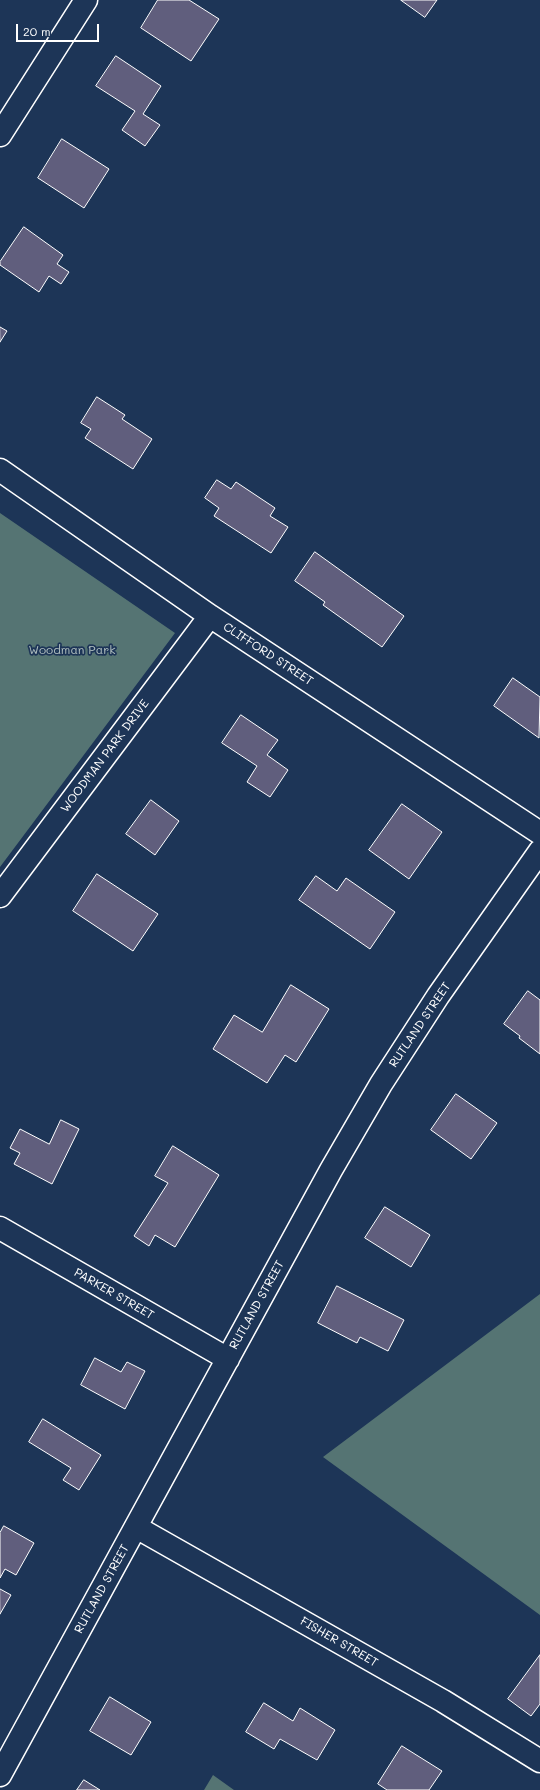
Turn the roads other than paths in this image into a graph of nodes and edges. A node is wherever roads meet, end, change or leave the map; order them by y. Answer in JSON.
{"nodes":[{"id":1,"x":86,"y":0,"type":"edge"},
{"id":2,"x":0,"y":135,"type":"edge"},
{"id":3,"x":0,"y":470,"type":"edge"},
{"id":4,"x":210,"y":616,"type":"junction"},
{"id":5,"x":540,"y":834,"type":"edge"},
{"id":6,"x":540,"y":851,"type":"edge"},
{"id":7,"x":0,"y":896,"type":"edge"},
{"id":8,"x":0,"y":1228,"type":"edge"},
{"id":9,"x":228,"y":1359,"type":"junction"},
{"id":10,"x":136,"y":1527,"type":"junction"},
{"id":11,"x":540,"y":1761,"type":"edge"},
{"id":12,"x":0,"y":1775,"type":"edge"}],
"edges":[{"from":1,"to":2,"type":"street"},
{"from":3,"to":4,"type":"street","name":"CLIFFORD STREET"},
{"from":4,"to":5,"type":"street","name":"CLIFFORD STREET"},
{"from":4,"to":7,"type":"street","name":"WOODMAN PARK DRIVE"},
{"from":6,"to":9,"type":"street","name":"RUTLAND STREET"},
{"from":8,"to":9,"type":"street","name":"PARKER STREET"},
{"from":9,"to":10,"type":"street","name":"RUTLAND STREET"},
{"from":10,"to":11,"type":"street","name":"FISHER STREET"},
{"from":10,"to":12,"type":"street","name":"RUTLAND STREET"}]}
